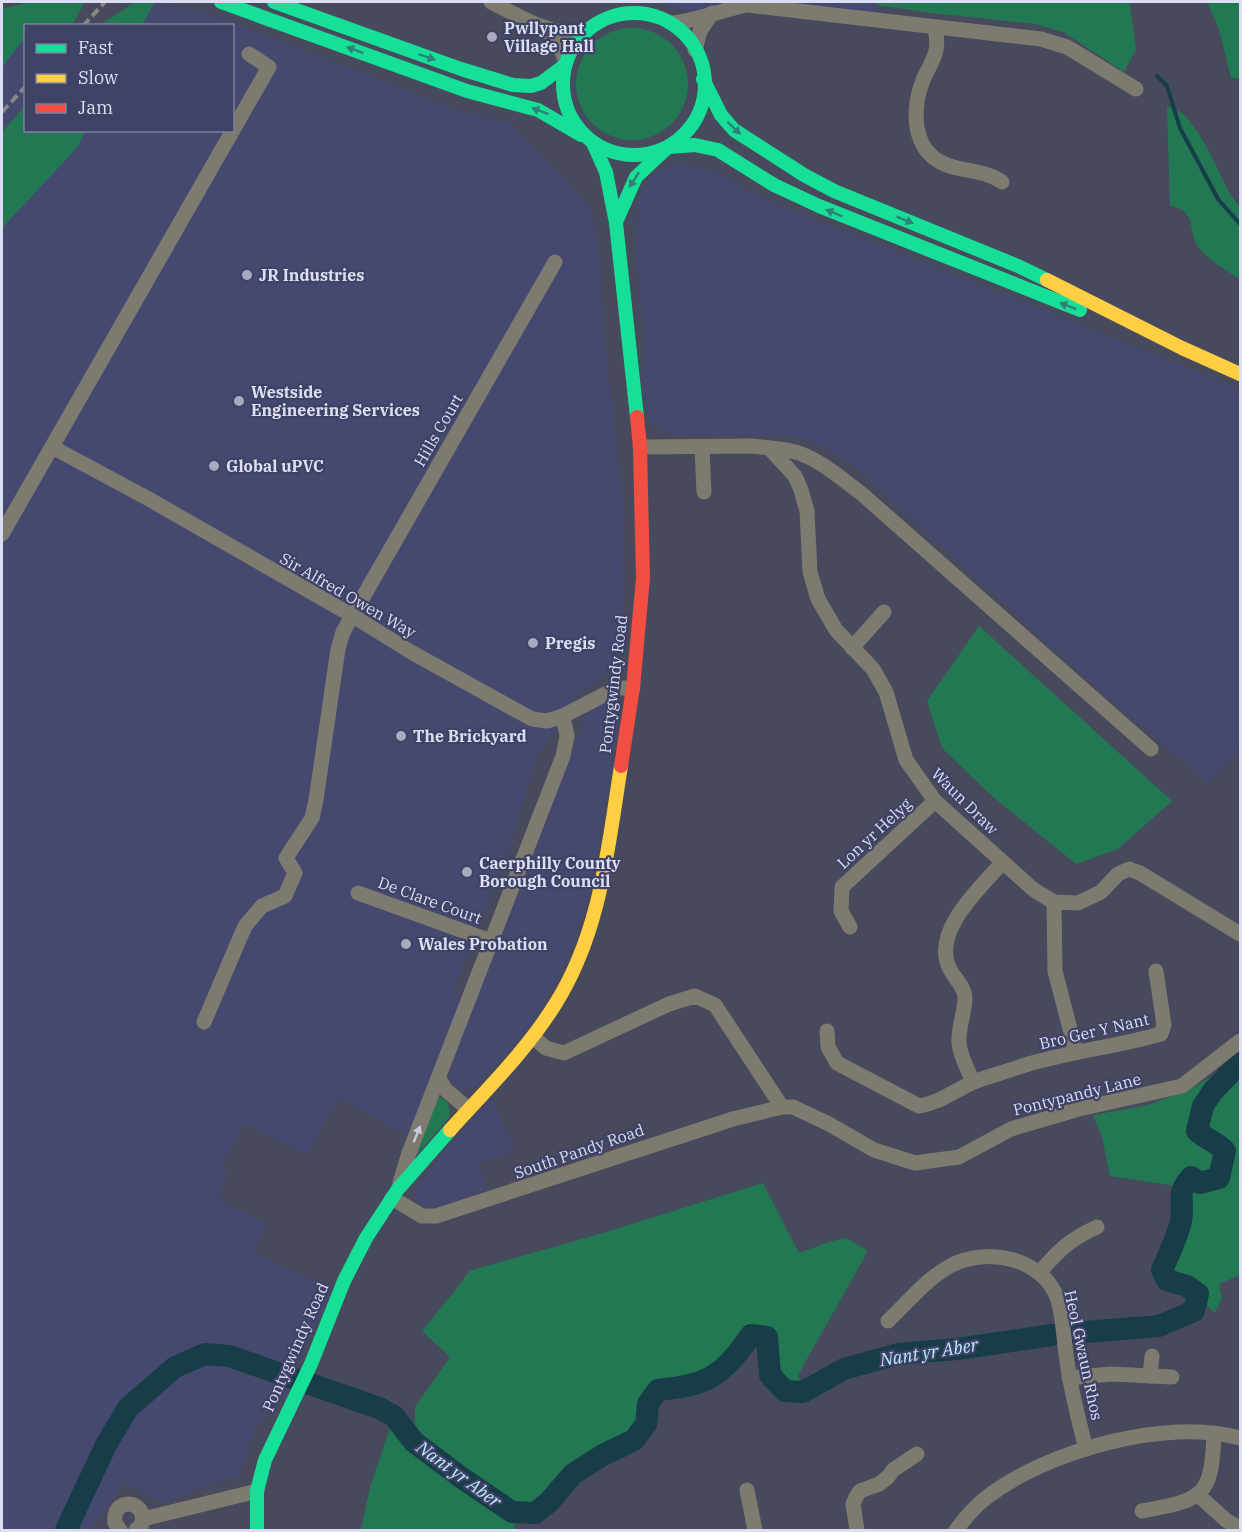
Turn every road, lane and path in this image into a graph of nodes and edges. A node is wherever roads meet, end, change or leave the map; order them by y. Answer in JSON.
{"nodes":[{"id":1,"x":221,"y":2,"type":"edge"},
{"id":2,"x":274,"y":2,"type":"edge"},
{"id":3,"x":491,"y":2,"type":"edge"},
{"id":4,"x":611,"y":2,"type":"edge"},
{"id":5,"x":653,"y":2,"type":"edge"},
{"id":6,"x":712,"y":12,"type":"junction"},
{"id":7,"x":668,"y":21,"type":"junction"},
{"id":8,"x":544,"y":27,"type":"junction"},
{"id":9,"x":935,"y":27,"type":"junction"},
{"id":10,"x":587,"y":31,"type":"junction"},
{"id":11,"x":695,"y":50,"type":"junction"},
{"id":12,"x":249,"y":54,"type":"dead end"},
{"id":13,"x":565,"y":63,"type":"junction"},
{"id":14,"x":704,"y":79,"type":"junction"},
{"id":15,"x":1136,"y":89,"type":"dead end"},
{"id":16,"x":234,"y":130,"type":"edge"},
{"id":17,"x":233,"y":132,"type":"edge"},
{"id":18,"x":592,"y":142,"type":"junction"},
{"id":19,"x":668,"y":147,"type":"junction"},
{"id":20,"x":1002,"y":182,"type":"dead end"},
{"id":21,"x":616,"y":223,"type":"junction"},
{"id":22,"x":555,"y":262,"type":"dead end"},
{"id":23,"x":1182,"y":348,"type":"junction"},
{"id":24,"x":1240,"y":374,"type":"edge"},
{"id":25,"x":52,"y":447,"type":"junction"},
{"id":26,"x":640,"y":447,"type":"junction"},
{"id":27,"x":702,"y":447,"type":"junction"},
{"id":28,"x":769,"y":448,"type":"junction"},
{"id":29,"x":704,"y":492,"type":"dead end"},
{"id":30,"x":2,"y":534,"type":"edge"},
{"id":31,"x":884,"y":612,"type":"dead end"},
{"id":32,"x":353,"y":616,"type":"junction"},
{"id":33,"x":852,"y":648,"type":"junction"},
{"id":34,"x":633,"y":688,"type":"junction"},
{"id":35,"x":563,"y":716,"type":"junction"},
{"id":36,"x":1151,"y":749,"type":"dead end"},
{"id":37,"x":935,"y":801,"type":"junction"},
{"id":38,"x":1002,"y":863,"type":"junction"},
{"id":39,"x":358,"y":893,"type":"dead end"},
{"id":40,"x":1054,"y":902,"type":"junction"},
{"id":41,"x":850,"y":927,"type":"dead end"},
{"id":42,"x":1240,"y":934,"type":"edge"},
{"id":43,"x":491,"y":941,"type":"junction"},
{"id":44,"x":1156,"y":971,"type":"dead end"},
{"id":45,"x":204,"y":1022,"type":"dead end"},
{"id":46,"x":827,"y":1031,"type":"dead end"},
{"id":47,"x":532,"y":1037,"type":"junction"},
{"id":48,"x":1240,"y":1041,"type":"edge"},
{"id":49,"x":1076,"y":1052,"type":"junction"},
{"id":50,"x":439,"y":1079,"type":"junction"},
{"id":51,"x":973,"y":1082,"type":"junction"},
{"id":52,"x":782,"y":1107,"type":"junction"},
{"id":53,"x":468,"y":1109,"type":"junction"},
{"id":54,"x":395,"y":1194,"type":"junction"},
{"id":55,"x":1096,"y":1227,"type":"dead end"},
{"id":56,"x":1039,"y":1273,"type":"junction"},
{"id":57,"x":888,"y":1321,"type":"dead end"},
{"id":58,"x":1152,"y":1356,"type":"dead end"},
{"id":59,"x":1150,"y":1376,"type":"junction"},
{"id":60,"x":1172,"y":1377,"type":"dead end"},
{"id":61,"x":1069,"y":1378,"type":"junction"},
{"id":62,"x":1214,"y":1433,"type":"junction"},
{"id":63,"x":1240,"y":1438,"type":"edge"},
{"id":64,"x":1086,"y":1449,"type":"junction"},
{"id":65,"x":917,"y":1454,"type":"dead end"},
{"id":66,"x":747,"y":1490,"type":"dead end"},
{"id":67,"x":257,"y":1491,"type":"junction"},
{"id":68,"x":1198,"y":1495,"type":"junction"},
{"id":69,"x":1142,"y":1511,"type":"dead end"},
{"id":70,"x":140,"y":1525,"type":"edge"},
{"id":71,"x":1240,"y":1528,"type":"edge"},
{"id":72,"x":120,"y":1530,"type":"edge"},
{"id":73,"x":257,"y":1530,"type":"edge"},
{"id":74,"x":755,"y":1530,"type":"edge"},
{"id":75,"x":857,"y":1530,"type":"edge"},
{"id":76,"x":956,"y":1530,"type":"edge"}],
"edges":[{"from":18,"to":1,"type":"main road","one_way":true},
{"from":2,"to":13,"type":"main road","one_way":true},
{"from":3,"to":8,"type":"street"},
{"from":4,"to":10,"type":"main road"},
{"from":5,"to":7,"type":"main road"},
{"from":6,"to":7,"type":"street"},
{"from":6,"to":9,"type":"street"},
{"from":6,"to":11,"type":"street"},
{"from":7,"to":10,"type":"main road"},
{"from":7,"to":11,"type":"main road"},
{"from":8,"to":10,"type":"street"},
{"from":8,"to":13,"type":"street"},
{"from":9,"to":15,"type":"street"},
{"from":9,"to":20,"type":"street"},
{"from":10,"to":13,"type":"main road"},
{"from":11,"to":14,"type":"main road"},
{"from":12,"to":16,"type":"street"},
{"from":13,"to":18,"type":"main road"},
{"from":14,"to":19,"type":"main road"},
{"from":14,"to":23,"type":"main road","one_way":true},
{"from":17,"to":25,"type":"street"},
{"from":18,"to":19,"type":"main road"},
{"from":18,"to":21,"type":"main road","name":"Pontygwindy Road"},
{"from":19,"to":21,"type":"main road","name":"Pontygwindy Road","one_way":true},
{"from":23,"to":19,"type":"main road","one_way":true},
{"from":21,"to":26,"type":"main road","name":"Pontygwindy Road"},
{"from":22,"to":32,"type":"street","name":"Hills Court"},
{"from":23,"to":24,"type":"main road"},
{"from":25,"to":30,"type":"street"},
{"from":25,"to":32,"type":"street","name":"Sir Alfred Owen Way"},
{"from":26,"to":27,"type":"street"},
{"from":26,"to":34,"type":"main road","name":"Pontygwindy Road"},
{"from":27,"to":28,"type":"street"},
{"from":27,"to":29,"type":"street"},
{"from":28,"to":33,"type":"street","name":"Waun Draw"},
{"from":28,"to":36,"type":"street"},
{"from":31,"to":33,"type":"street"},
{"from":32,"to":35,"type":"street","name":"Sir Alfred Owen Way"},
{"from":32,"to":45,"type":"street","name":"Hills Court"},
{"from":33,"to":37,"type":"street","name":"Waun Draw"},
{"from":34,"to":35,"type":"street","name":"Sir Alfred Owen Way"},
{"from":34,"to":47,"type":"main road","name":"Pontygwindy Road"},
{"from":35,"to":43,"type":"street","name":"Pontygwindy Road"},
{"from":37,"to":38,"type":"street","name":"Waun Draw"},
{"from":37,"to":41,"type":"street","name":"Lon yr Helyg"},
{"from":38,"to":40,"type":"street","name":"Waun Draw"},
{"from":38,"to":51,"type":"street"},
{"from":39,"to":43,"type":"street","name":"De Clare Court"},
{"from":40,"to":42,"type":"street"},
{"from":40,"to":49,"type":"street"},
{"from":43,"to":50,"type":"street","name":"Pontygwindy Road"},
{"from":44,"to":49,"type":"street","name":"Bro Ger Y Nant"},
{"from":46,"to":51,"type":"street","name":"Bro Ger Y Nant"},
{"from":47,"to":52,"type":"street"},
{"from":47,"to":53,"type":"main road","name":"Pontygwindy Road"},
{"from":48,"to":52,"type":"street","name":"Pontypandy Lane"},
{"from":49,"to":51,"type":"street","name":"Bro Ger Y Nant"},
{"from":50,"to":53,"type":"street"},
{"from":54,"to":50,"type":"street","name":"Pontygwindy Road","one_way":true},
{"from":52,"to":54,"type":"street","name":"South Pandy Road"},
{"from":53,"to":54,"type":"main road","name":"Pontygwindy Road"},
{"from":54,"to":67,"type":"main road","name":"Pontygwindy Road"},
{"from":55,"to":56,"type":"street"},
{"from":56,"to":57,"type":"street","name":"Heol Gwaun Rhos"},
{"from":56,"to":61,"type":"street","name":"Heol Gwaun Rhos"},
{"from":58,"to":59,"type":"street"},
{"from":59,"to":60,"type":"street"},
{"from":59,"to":61,"type":"street"},
{"from":61,"to":64,"type":"street","name":"Heol Gwaun Rhos"},
{"from":62,"to":63,"type":"street"},
{"from":62,"to":64,"type":"street"},
{"from":62,"to":68,"type":"street"},
{"from":64,"to":76,"type":"street"},
{"from":65,"to":75,"type":"street"},
{"from":66,"to":74,"type":"street"},
{"from":67,"to":70,"type":"street"},
{"from":67,"to":73,"type":"main road","name":"Pontygwindy Road"},
{"from":68,"to":69,"type":"street"},
{"from":68,"to":71,"type":"street"},
{"from":70,"to":72,"type":"street"}]}
